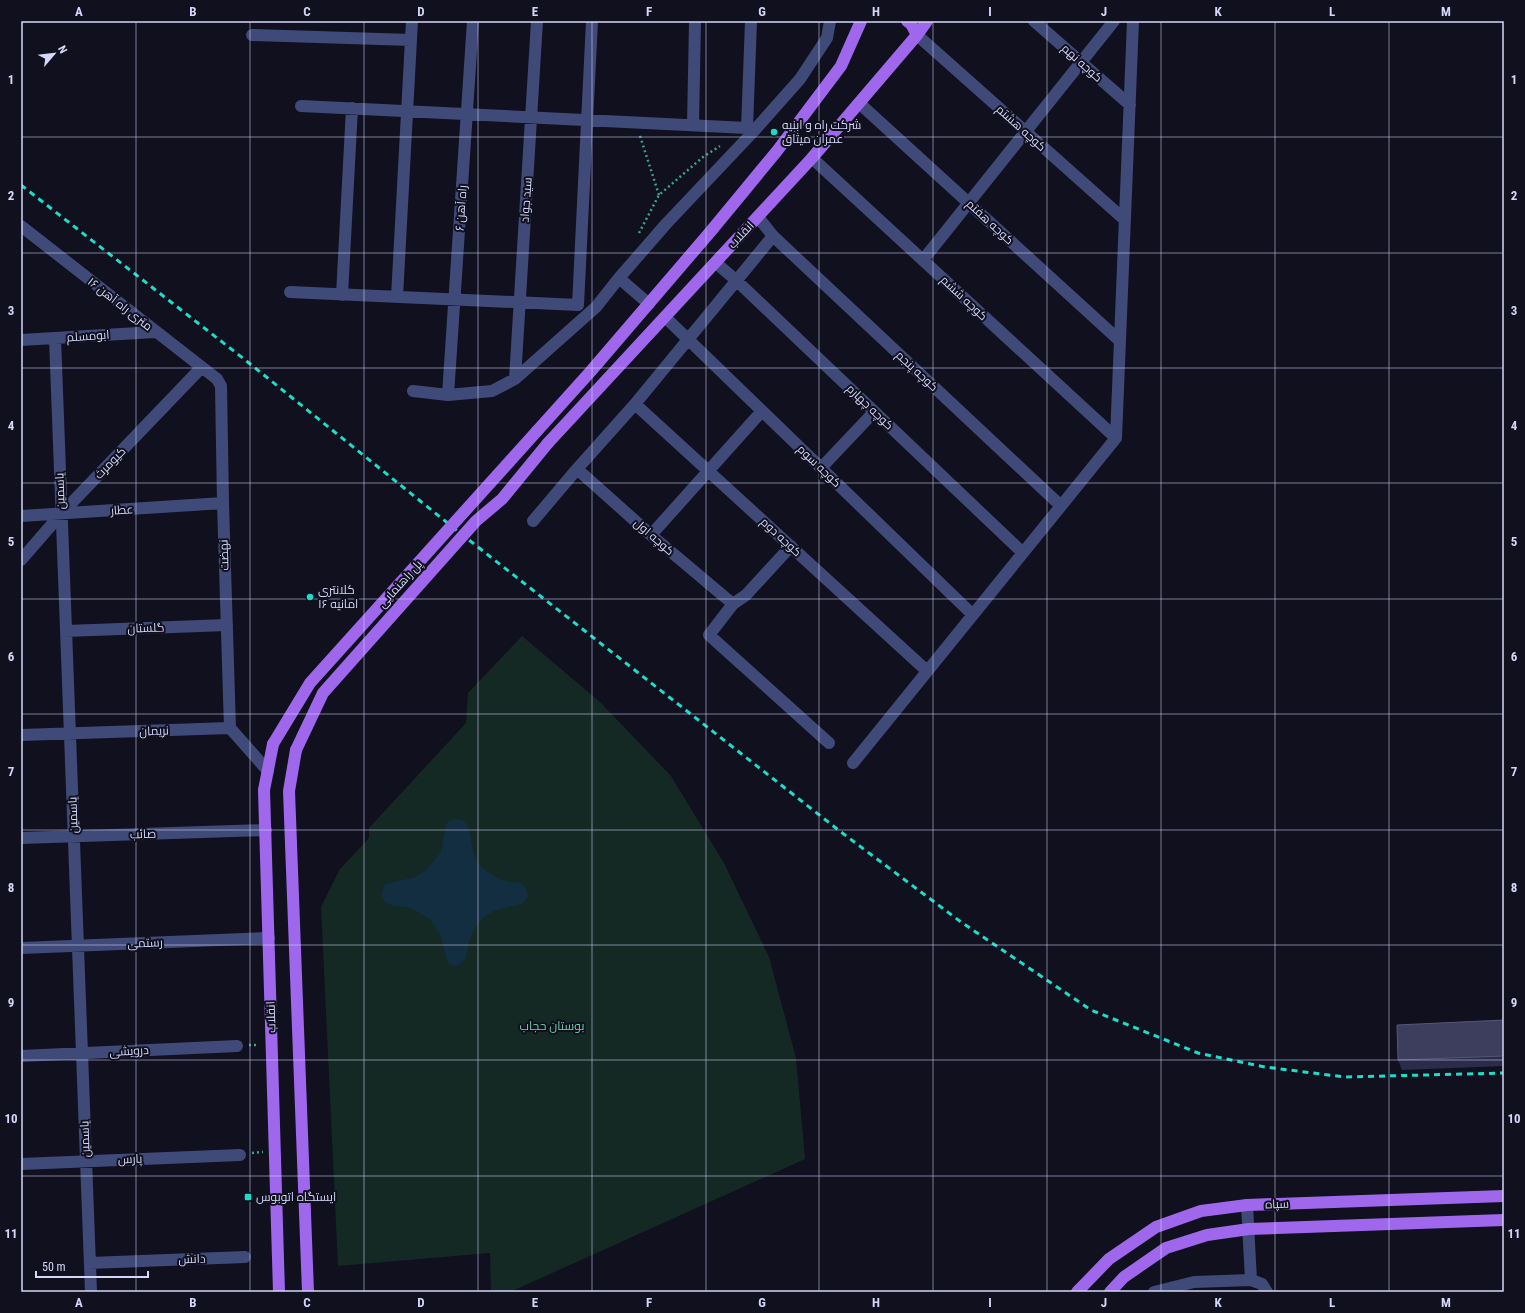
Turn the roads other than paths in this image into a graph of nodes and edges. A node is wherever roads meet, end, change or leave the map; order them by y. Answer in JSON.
{"nodes":[{"id":1,"x":412,"y":21,"type":"edge"},
{"id":2,"x":473,"y":21,"type":"edge"},
{"id":3,"x":537,"y":21,"type":"edge"},
{"id":4,"x":592,"y":21,"type":"edge"},
{"id":5,"x":695,"y":21,"type":"edge"},
{"id":6,"x":751,"y":21,"type":"edge"},
{"id":7,"x":830,"y":21,"type":"edge"},
{"id":8,"x":861,"y":21,"type":"edge"},
{"id":9,"x":907,"y":21,"type":"edge"},
{"id":10,"x":927,"y":21,"type":"edge"},
{"id":11,"x":1034,"y":21,"type":"edge"},
{"id":12,"x":1114,"y":21,"type":"edge"},
{"id":13,"x":1133,"y":21,"type":"edge"},
{"id":14,"x":252,"y":35,"type":"dead end"},
{"id":15,"x":918,"y":35,"type":"junction"},
{"id":16,"x":411,"y":40,"type":"junction"},
{"id":17,"x":1082,"y":62,"type":"junction"},
{"id":18,"x":860,"y":103,"type":"junction"},
{"id":19,"x":1130,"y":105,"type":"junction"},
{"id":20,"x":301,"y":106,"type":"dead end"},
{"id":21,"x":352,"y":108,"type":"junction"},
{"id":22,"x":407,"y":111,"type":"junction"},
{"id":23,"x":468,"y":114,"type":"junction"},
{"id":24,"x":531,"y":117,"type":"junction"},
{"id":25,"x":587,"y":120,"type":"junction"},
{"id":26,"x":693,"y":126,"type":"junction"},
{"id":27,"x":750,"y":130,"type":"junction"},
{"id":28,"x":1026,"y":132,"type":"junction"},
{"id":29,"x":812,"y":158,"type":"junction"},
{"id":30,"x":970,"y":202,"type":"junction"},
{"id":31,"x":758,"y":217,"type":"junction"},
{"id":32,"x":1125,"y":220,"type":"junction"},
{"id":33,"x":21,"y":226,"type":"edge"},
{"id":34,"x":773,"y":236,"type":"junction"},
{"id":35,"x":923,"y":260,"type":"junction"},
{"id":36,"x":716,"y":263,"type":"junction"},
{"id":37,"x":620,"y":278,"type":"junction"},
{"id":38,"x":737,"y":281,"type":"junction"},
{"id":39,"x":290,"y":292,"type":"dead end"},
{"id":40,"x":342,"y":295,"type":"junction"},
{"id":41,"x":396,"y":297,"type":"junction"},
{"id":42,"x":455,"y":300,"type":"junction"},
{"id":43,"x":520,"y":302,"type":"junction"},
{"id":44,"x":649,"y":304,"type":"junction"},
{"id":45,"x":665,"y":317,"type":"junction"},
{"id":46,"x":155,"y":332,"type":"junction"},
{"id":47,"x":55,"y":338,"type":"junction"},
{"id":48,"x":21,"y":340,"type":"edge"},
{"id":49,"x":689,"y":340,"type":"junction"},
{"id":50,"x":1120,"y":341,"type":"junction"},
{"id":51,"x":201,"y":368,"type":"junction"},
{"id":52,"x":515,"y":379,"type":"junction"},
{"id":53,"x":219,"y":382,"type":"joint"},
{"id":54,"x":413,"y":391,"type":"dead end"},
{"id":55,"x":448,"y":395,"type":"junction"},
{"id":56,"x":635,"y":404,"type":"junction"},
{"id":57,"x":762,"y":411,"type":"junction"},
{"id":58,"x":874,"y":412,"type":"junction"},
{"id":59,"x":537,"y":431,"type":"joint"},
{"id":60,"x":1116,"y":438,"type":"junction"},
{"id":61,"x":548,"y":443,"type":"joint"},
{"id":62,"x":821,"y":468,"type":"junction"},
{"id":63,"x":577,"y":469,"type":"junction"},
{"id":64,"x":708,"y":471,"type":"junction"},
{"id":65,"x":223,"y":503,"type":"junction"},
{"id":66,"x":1061,"y":506,"type":"junction"},
{"id":67,"x":61,"y":514,"type":"junction"},
{"id":68,"x":21,"y":516,"type":"edge"},
{"id":69,"x":533,"y":521,"type":"dead end"},
{"id":70,"x":651,"y":535,"type":"junction"},
{"id":71,"x":791,"y":546,"type":"junction"},
{"id":72,"x":1023,"y":553,"type":"junction"},
{"id":73,"x":21,"y":560,"type":"edge"},
{"id":74,"x":733,"y":604,"type":"junction"},
{"id":75,"x":973,"y":615,"type":"junction"},
{"id":76,"x":227,"y":625,"type":"junction"},
{"id":77,"x":66,"y":630,"type":"junction"},
{"id":78,"x":927,"y":671,"type":"junction"},
{"id":79,"x":230,"y":728,"type":"junction"},
{"id":80,"x":70,"y":733,"type":"junction"},
{"id":81,"x":21,"y":735,"type":"edge"},
{"id":82,"x":829,"y":743,"type":"dead end"},
{"id":83,"x":273,"y":744,"type":"joint"},
{"id":84,"x":853,"y":763,"type":"dead end"},
{"id":85,"x":268,"y":771,"type":"junction"},
{"id":86,"x":266,"y":830,"type":"junction"},
{"id":87,"x":74,"y":836,"type":"junction"},
{"id":88,"x":21,"y":838,"type":"edge"},
{"id":89,"x":269,"y":938,"type":"junction"},
{"id":90,"x":78,"y":945,"type":"junction"},
{"id":91,"x":21,"y":948,"type":"edge"},
{"id":92,"x":237,"y":1046,"type":"road end"},
{"id":93,"x":82,"y":1053,"type":"junction"},
{"id":94,"x":21,"y":1056,"type":"edge"},
{"id":95,"x":240,"y":1155,"type":"road end"},
{"id":96,"x":86,"y":1161,"type":"junction"},
{"id":97,"x":21,"y":1164,"type":"edge"},
{"id":98,"x":1504,"y":1196,"type":"edge"},
{"id":99,"x":1247,"y":1205,"type":"junction"},
{"id":100,"x":1504,"y":1220,"type":"edge"},
{"id":101,"x":1249,"y":1229,"type":"junction"},
{"id":102,"x":245,"y":1257,"type":"dead end"},
{"id":103,"x":90,"y":1263,"type":"junction"},
{"id":104,"x":1252,"y":1280,"type":"junction"},
{"id":105,"x":1160,"y":1291,"type":"edge"},
{"id":106,"x":91,"y":1292,"type":"edge"},
{"id":107,"x":279,"y":1292,"type":"edge"},
{"id":108,"x":308,"y":1292,"type":"edge"},
{"id":109,"x":1077,"y":1292,"type":"edge"},
{"id":110,"x":1110,"y":1292,"type":"edge"},
{"id":111,"x":1268,"y":1292,"type":"edge"}],
"edges":[{"from":1,"to":16,"type":"street"},
{"from":2,"to":23,"type":"street","name":"راه آهن ۶"},
{"from":3,"to":24,"type":"street","name":"سید جواد"},
{"from":4,"to":25,"type":"street"},
{"from":5,"to":26,"type":"street"},
{"from":6,"to":27,"type":"street"},
{"from":7,"to":27,"type":"street"},
{"from":8,"to":44,"type":"main road","name":"انقلاب"},
{"from":9,"to":15,"type":"main road"},
{"from":10,"to":15,"type":"main road","name":"انقلاب"},
{"from":11,"to":17,"type":"street","name":"کوچه نهم"},
{"from":12,"to":17,"type":"street"},
{"from":13,"to":19,"type":"street"},
{"from":14,"to":16,"type":"street"},
{"from":15,"to":18,"type":"main road","name":"انقلاب"},
{"from":15,"to":28,"type":"street","name":"کوچه هشتم"},
{"from":16,"to":22,"type":"street"},
{"from":17,"to":19,"type":"street","name":"کوچه نهم"},
{"from":17,"to":28,"type":"street"},
{"from":18,"to":29,"type":"main road","name":"انقلاب"},
{"from":18,"to":30,"type":"street","name":"کوچه هفتم"},
{"from":19,"to":32,"type":"street"},
{"from":20,"to":21,"type":"street"},
{"from":21,"to":22,"type":"street"},
{"from":21,"to":40,"type":"street"},
{"from":22,"to":23,"type":"street"},
{"from":22,"to":41,"type":"street"},
{"from":23,"to":24,"type":"street"},
{"from":23,"to":42,"type":"street","name":"راه آهن ۶"},
{"from":24,"to":25,"type":"street"},
{"from":24,"to":43,"type":"street","name":"سید جواد"},
{"from":25,"to":26,"type":"street"},
{"from":25,"to":43,"type":"street"},
{"from":26,"to":27,"type":"street"},
{"from":27,"to":37,"type":"street"},
{"from":28,"to":30,"type":"street"},
{"from":28,"to":32,"type":"street","name":"کوچه هشتم"},
{"from":29,"to":31,"type":"main road","name":"انقلاب"},
{"from":29,"to":35,"type":"street","name":"کوچه ششم"},
{"from":30,"to":35,"type":"street"},
{"from":30,"to":50,"type":"street","name":"کوچه هفتم"},
{"from":31,"to":34,"type":"street","name":"کوچه پنجم"},
{"from":31,"to":36,"type":"main road","name":"انقلاب"},
{"from":32,"to":50,"type":"street"},
{"from":33,"to":46,"type":"street","name":"۱۶ متری راه آهن"},
{"from":34,"to":38,"type":"street"},
{"from":34,"to":66,"type":"street","name":"کوچه پنجم"},
{"from":35,"to":60,"type":"street","name":"کوچه ششم"},
{"from":36,"to":38,"type":"street","name":"کوچه چهارم"},
{"from":36,"to":45,"type":"main road","name":"انقلاب"},
{"from":37,"to":44,"type":"street"},
{"from":37,"to":52,"type":"street"},
{"from":38,"to":49,"type":"street"},
{"from":38,"to":58,"type":"street","name":"کوچه چهارم"},
{"from":39,"to":40,"type":"street"},
{"from":40,"to":41,"type":"street"},
{"from":41,"to":42,"type":"street"},
{"from":42,"to":43,"type":"street"},
{"from":42,"to":55,"type":"street","name":"راه آهن ۶"},
{"from":43,"to":52,"type":"street","name":"سید جواد"},
{"from":44,"to":59,"type":"main road","name":"انقلاب"},
{"from":45,"to":49,"type":"street","name":"کوچه سوم"},
{"from":45,"to":61,"type":"main road","name":"انقلاب"},
{"from":46,"to":47,"type":"street","name":"ابومسلم"},
{"from":46,"to":51,"type":"street","name":"۱۶ متری راه آهن"},
{"from":47,"to":48,"type":"street","name":"ابومسلم"},
{"from":47,"to":67,"type":"street","name":"یاسمین"},
{"from":49,"to":56,"type":"street"},
{"from":49,"to":57,"type":"street","name":"کوچه سوم"},
{"from":50,"to":60,"type":"street"},
{"from":51,"to":53,"type":"street","name":"۱۶ متری راه آهن"},
{"from":51,"to":67,"type":"street","name":"کیومرث"},
{"from":52,"to":55,"type":"street"},
{"from":53,"to":65,"type":"street","name":"نهضت"},
{"from":54,"to":55,"type":"street"},
{"from":56,"to":63,"type":"street"},
{"from":56,"to":64,"type":"street","name":"کوچه دوم"},
{"from":57,"to":62,"type":"street","name":"کوچه سوم"},
{"from":57,"to":64,"type":"street"},
{"from":58,"to":62,"type":"street"},
{"from":58,"to":72,"type":"street","name":"کوچه چهارم"},
{"from":59,"to":83,"type":"main road","name":"پل راهنمایی","bridge":true},
{"from":60,"to":66,"type":"street"},
{"from":61,"to":108,"type":"main road","name":"پل راهنمایی","bridge":true},
{"from":62,"to":75,"type":"street","name":"کوچه سوم"},
{"from":63,"to":69,"type":"street"},
{"from":63,"to":70,"type":"street","name":"کوچه اول"},
{"from":64,"to":70,"type":"street"},
{"from":64,"to":71,"type":"street","name":"کوچه دوم"},
{"from":65,"to":67,"type":"street","name":"عطار"},
{"from":65,"to":76,"type":"street","name":"نهضت"},
{"from":66,"to":72,"type":"street"},
{"from":67,"to":68,"type":"street","name":"عطار"},
{"from":67,"to":73,"type":"street","name":"کیومرث"},
{"from":67,"to":77,"type":"street","name":"یاسمین"},
{"from":70,"to":74,"type":"street","name":"کوچه اول"},
{"from":71,"to":74,"type":"street"},
{"from":71,"to":78,"type":"street","name":"کوچه دوم"},
{"from":72,"to":75,"type":"street"},
{"from":74,"to":82,"type":"street"},
{"from":75,"to":78,"type":"street"},
{"from":76,"to":77,"type":"street","name":"گلستان"},
{"from":76,"to":79,"type":"street","name":"نهضت"},
{"from":77,"to":80,"type":"street","name":"یاسمین"},
{"from":78,"to":84,"type":"street"},
{"from":79,"to":80,"type":"street","name":"نریمان"},
{"from":79,"to":85,"type":"street"},
{"from":80,"to":81,"type":"street","name":"نریمان"},
{"from":80,"to":87,"type":"street","name":"یاسمین"},
{"from":83,"to":85,"type":"main road","name":"انقلاب"},
{"from":85,"to":86,"type":"main road","name":"انقلاب"},
{"from":86,"to":87,"type":"street","name":"صائب"},
{"from":86,"to":89,"type":"main road","name":"انقلاب"},
{"from":87,"to":88,"type":"street","name":"صائب"},
{"from":87,"to":90,"type":"street","name":"یاسمین"},
{"from":89,"to":90,"type":"street","name":"رستمی"},
{"from":89,"to":107,"type":"main road","name":"انقلاب"},
{"from":90,"to":91,"type":"street","name":"رستمی"},
{"from":90,"to":93,"type":"street","name":"یاسمین"},
{"from":92,"to":93,"type":"street","name":"درویشی"},
{"from":93,"to":94,"type":"street","name":"درویشی"},
{"from":93,"to":96,"type":"street","name":"یاسمین"},
{"from":95,"to":96,"type":"street","name":"پارس"},
{"from":96,"to":97,"type":"street","name":"پارس"},
{"from":96,"to":103,"type":"street","name":"یاسمین"},
{"from":98,"to":99,"type":"main road","name":"سپاه"},
{"from":99,"to":101,"type":"street"},
{"from":99,"to":109,"type":"main road","name":"سپاه"},
{"from":100,"to":101,"type":"main road","name":"سپاه"},
{"from":101,"to":104,"type":"street"},
{"from":101,"to":110,"type":"main road","name":"سپاه"},
{"from":102,"to":103,"type":"street","name":"دانش"},
{"from":103,"to":106,"type":"street","name":"یاسمین"},
{"from":104,"to":105,"type":"street"},
{"from":104,"to":111,"type":"street"}]}
